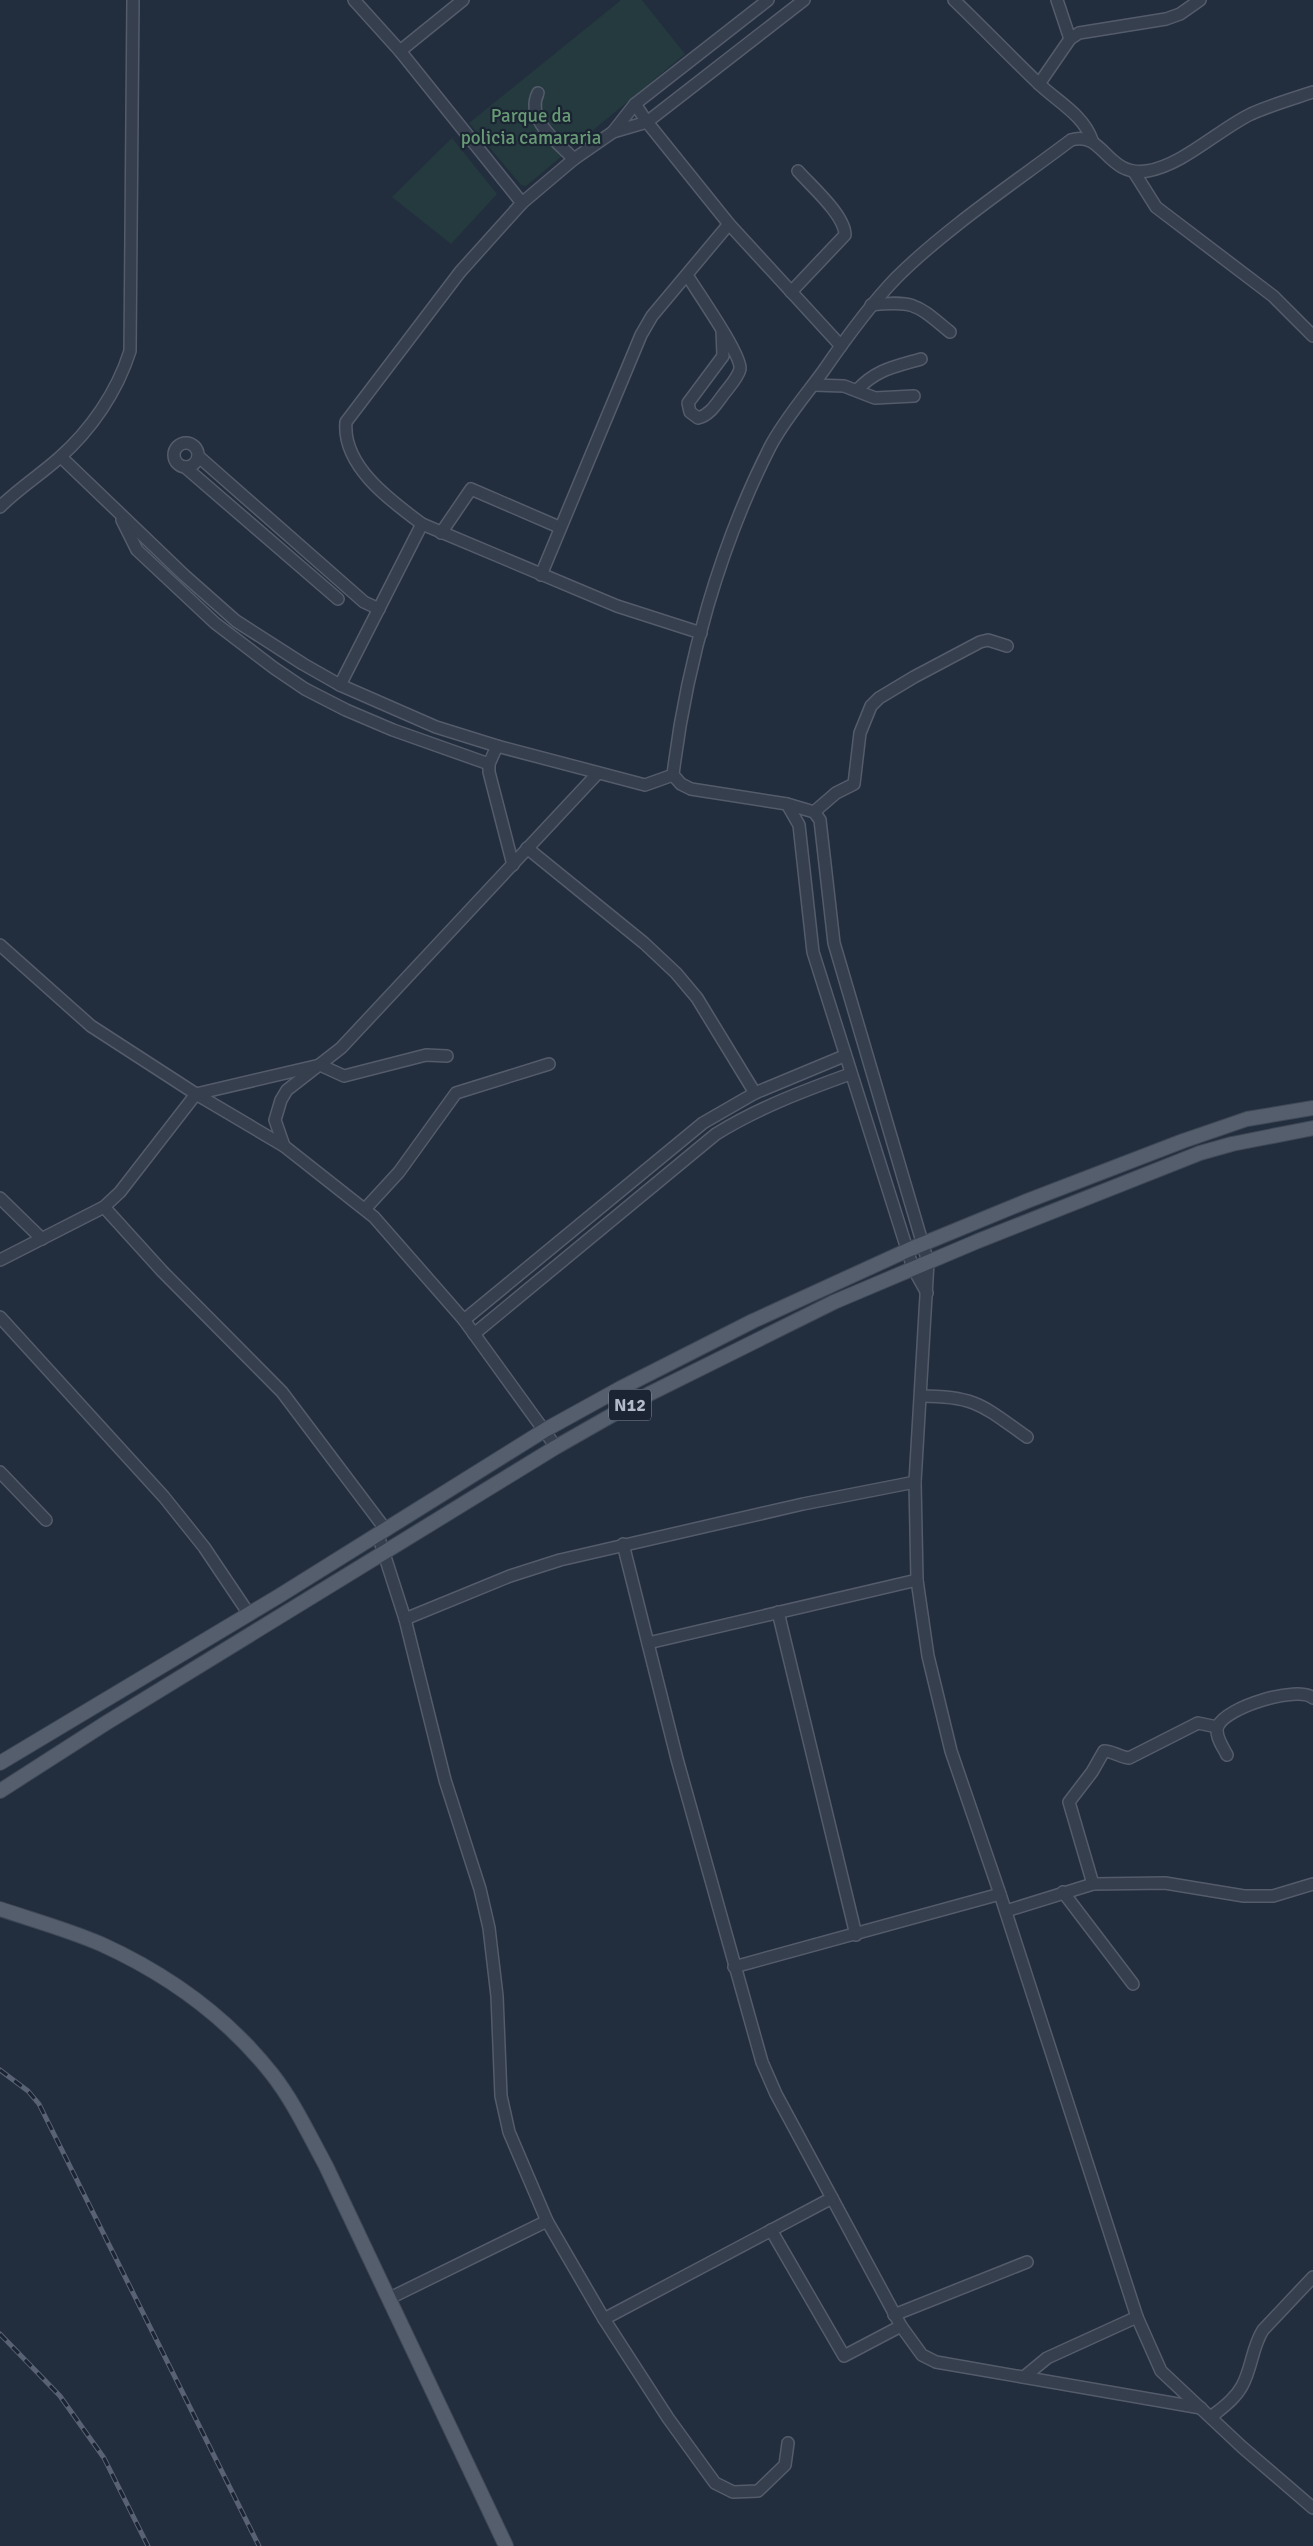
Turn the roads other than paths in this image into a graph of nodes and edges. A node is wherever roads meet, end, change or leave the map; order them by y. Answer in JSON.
{"nodes":[{"id":1,"x":133,"y":0,"type":"edge"},
{"id":2,"x":354,"y":0,"type":"edge"},
{"id":3,"x":463,"y":0,"type":"edge"},
{"id":4,"x":768,"y":0,"type":"edge"},
{"id":5,"x":804,"y":0,"type":"edge"},
{"id":6,"x":954,"y":0,"type":"edge"},
{"id":7,"x":1057,"y":0,"type":"edge"},
{"id":8,"x":1200,"y":0,"type":"edge"},
{"id":9,"x":1070,"y":39,"type":"junction"},
{"id":10,"x":400,"y":51,"type":"junction"},
{"id":11,"x":1039,"y":84,"type":"junction"},
{"id":12,"x":1313,"y":92,"type":"edge"},
{"id":13,"x":538,"y":93,"type":"dead end"},
{"id":14,"x":635,"y":104,"type":"junction"},
{"id":15,"x":647,"y":122,"type":"junction"},
{"id":16,"x":613,"y":132,"type":"junction"},
{"id":17,"x":1092,"y":140,"type":"junction"},
{"id":18,"x":574,"y":159,"type":"junction"},
{"id":19,"x":798,"y":171,"type":"dead end"},
{"id":20,"x":1134,"y":172,"type":"junction"},
{"id":21,"x":522,"y":203,"type":"junction"},
{"id":22,"x":729,"y":224,"type":"junction"},
{"id":23,"x":687,"y":275,"type":"junction"},
{"id":24,"x":791,"y":292,"type":"junction"},
{"id":25,"x":872,"y":305,"type":"junction"},
{"id":26,"x":722,"y":330,"type":"junction"},
{"id":27,"x":950,"y":332,"type":"dead end"},
{"id":28,"x":1313,"y":336,"type":"edge"},
{"id":29,"x":841,"y":346,"type":"junction"},
{"id":30,"x":921,"y":359,"type":"dead end"},
{"id":31,"x":813,"y":385,"type":"junction"},
{"id":32,"x":856,"y":390,"type":"junction"},
{"id":33,"x":914,"y":396,"type":"dead end"},
{"id":34,"x":198,"y":456,"type":"junction"},
{"id":35,"x":61,"y":457,"type":"junction"},
{"id":36,"x":185,"y":468,"type":"junction"},
{"id":37,"x":0,"y":507,"type":"edge"},
{"id":38,"x":119,"y":514,"type":"junction"},
{"id":39,"x":422,"y":524,"type":"junction"},
{"id":40,"x":559,"y":527,"type":"junction"},
{"id":41,"x":441,"y":533,"type":"junction"},
{"id":42,"x":541,"y":575,"type":"junction"},
{"id":43,"x":338,"y":599,"type":"dead end"},
{"id":44,"x":379,"y":609,"type":"junction"},
{"id":45,"x":701,"y":633,"type":"junction"},
{"id":46,"x":1007,"y":646,"type":"dead end"},
{"id":47,"x":340,"y":684,"type":"junction"},
{"id":48,"x":497,"y":746,"type":"junction"},
{"id":49,"x":489,"y":764,"type":"junction"},
{"id":50,"x":598,"y":773,"type":"junction"},
{"id":51,"x":674,"y":775,"type":"junction"},
{"id":52,"x":787,"y":804,"type":"junction"},
{"id":53,"x":814,"y":812,"type":"junction"},
{"id":54,"x":528,"y":848,"type":"junction"},
{"id":55,"x":512,"y":865,"type":"junction"},
{"id":56,"x":0,"y":946,"type":"edge"},
{"id":57,"x":447,"y":1056,"type":"dead end"},
{"id":58,"x":844,"y":1056,"type":"junction"},
{"id":59,"x":548,"y":1064,"type":"dead end"},
{"id":60,"x":320,"y":1065,"type":"junction"},
{"id":61,"x":850,"y":1074,"type":"junction"},
{"id":62,"x":755,"y":1093,"type":"junction"},
{"id":63,"x":196,"y":1094,"type":"junction"},
{"id":64,"x":1313,"y":1108,"type":"edge"},
{"id":65,"x":1313,"y":1128,"type":"edge"},
{"id":66,"x":284,"y":1146,"type":"junction"},
{"id":67,"x":0,"y":1198,"type":"edge"},
{"id":68,"x":104,"y":1207,"type":"junction"},
{"id":69,"x":365,"y":1209,"type":"junction"},
{"id":70,"x":42,"y":1238,"type":"junction"},
{"id":71,"x":924,"y":1244,"type":"junction"},
{"id":72,"x":908,"y":1250,"type":"junction"},
{"id":73,"x":0,"y":1260,"type":"edge"},
{"id":74,"x":928,"y":1262,"type":"junction"},
{"id":75,"x":913,"y":1268,"type":"junction"},
{"id":76,"x":927,"y":1293,"type":"junction"},
{"id":77,"x":0,"y":1317,"type":"edge"},
{"id":78,"x":464,"y":1320,"type":"junction"},
{"id":79,"x":474,"y":1334,"type":"junction"},
{"id":80,"x":921,"y":1396,"type":"junction"},
{"id":81,"x":545,"y":1430,"type":"junction"},
{"id":82,"x":1027,"y":1437,"type":"dead end"},
{"id":83,"x":556,"y":1446,"type":"junction"},
{"id":84,"x":0,"y":1472,"type":"edge"},
{"id":85,"x":916,"y":1482,"type":"junction"},
{"id":86,"x":46,"y":1520,"type":"dead end"},
{"id":87,"x":382,"y":1532,"type":"junction"},
{"id":88,"x":623,"y":1544,"type":"junction"},
{"id":89,"x":385,"y":1553,"type":"junction"},
{"id":90,"x":917,"y":1580,"type":"junction"},
{"id":91,"x":778,"y":1612,"type":"junction"},
{"id":92,"x":249,"y":1614,"type":"junction"},
{"id":93,"x":405,"y":1619,"type":"junction"},
{"id":94,"x":648,"y":1643,"type":"junction"},
{"id":95,"x":1313,"y":1698,"type":"edge"},
{"id":96,"x":97,"y":1706,"type":"junction"},
{"id":97,"x":106,"y":1722,"type":"junction"},
{"id":98,"x":1217,"y":1727,"type":"junction"},
{"id":99,"x":1227,"y":1755,"type":"dead end"},
{"id":100,"x":0,"y":1763,"type":"edge"},
{"id":101,"x":0,"y":1791,"type":"edge"},
{"id":102,"x":1092,"y":1884,"type":"junction"},
{"id":103,"x":1313,"y":1884,"type":"edge"},
{"id":104,"x":1063,"y":1892,"type":"junction"},
{"id":105,"x":1000,"y":1894,"type":"junction"},
{"id":106,"x":0,"y":1909,"type":"edge"},
{"id":107,"x":1006,"y":1910,"type":"junction"},
{"id":108,"x":856,"y":1935,"type":"junction"},
{"id":109,"x":734,"y":1967,"type":"junction"},
{"id":110,"x":1133,"y":1984,"type":"dead end"},
{"id":111,"x":832,"y":2198,"type":"junction"},
{"id":112,"x":547,"y":2220,"type":"junction"},
{"id":113,"x":772,"y":2230,"type":"junction"},
{"id":114,"x":1027,"y":2262,"type":"dead end"},
{"id":115,"x":1313,"y":2277,"type":"edge"},
{"id":116,"x":390,"y":2298,"type":"junction"},
{"id":117,"x":894,"y":2314,"type":"junction"},
{"id":118,"x":1137,"y":2317,"type":"junction"},
{"id":119,"x":604,"y":2319,"type":"junction"},
{"id":120,"x":901,"y":2326,"type":"junction"},
{"id":121,"x":1024,"y":2377,"type":"junction"},
{"id":122,"x":1202,"y":2408,"type":"junction"},
{"id":123,"x":1211,"y":2417,"type":"junction"},
{"id":124,"x":788,"y":2443,"type":"dead end"},
{"id":125,"x":1313,"y":2508,"type":"edge"},
{"id":126,"x":506,"y":2546,"type":"edge"}],
"edges":[{"from":1,"to":35,"type":"street"},
{"from":2,"to":10,"type":"street"},
{"from":3,"to":10,"type":"street"},
{"from":4,"to":14,"type":"street"},
{"from":5,"to":15,"type":"street"},
{"from":6,"to":11,"type":"street"},
{"from":7,"to":9,"type":"street"},
{"from":8,"to":9,"type":"street"},
{"from":9,"to":11,"type":"street"},
{"from":10,"to":21,"type":"street"},
{"from":11,"to":17,"type":"street"},
{"from":12,"to":20,"type":"street"},
{"from":13,"to":18,"type":"street"},
{"from":14,"to":15,"type":"street"},
{"from":14,"to":16,"type":"street"},
{"from":15,"to":16,"type":"street"},
{"from":15,"to":22,"type":"street"},
{"from":16,"to":18,"type":"street"},
{"from":17,"to":20,"type":"street"},
{"from":17,"to":25,"type":"street"},
{"from":18,"to":21,"type":"street"},
{"from":19,"to":24,"type":"street"},
{"from":20,"to":28,"type":"street"},
{"from":21,"to":39,"type":"street"},
{"from":22,"to":23,"type":"street"},
{"from":22,"to":24,"type":"street"},
{"from":23,"to":26,"type":"street"},
{"from":23,"to":40,"type":"street"},
{"from":24,"to":29,"type":"street"},
{"from":25,"to":27,"type":"street"},
{"from":25,"to":29,"type":"street"},
{"from":26,"to":26,"type":"street"},
{"from":29,"to":31,"type":"street"},
{"from":30,"to":32,"type":"street"},
{"from":31,"to":32,"type":"street"},
{"from":31,"to":45,"type":"street"},
{"from":32,"to":33,"type":"street"},
{"from":34,"to":36,"type":"street"},
{"from":34,"to":36,"type":"street"},
{"from":34,"to":44,"type":"street"},
{"from":35,"to":37,"type":"street"},
{"from":35,"to":38,"type":"street"},
{"from":36,"to":43,"type":"street"},
{"from":38,"to":47,"type":"street"},
{"from":38,"to":49,"type":"street"},
{"from":39,"to":41,"type":"street"},
{"from":39,"to":44,"type":"street"},
{"from":40,"to":41,"type":"street"},
{"from":40,"to":42,"type":"street"},
{"from":41,"to":42,"type":"street"},
{"from":42,"to":45,"type":"street"},
{"from":44,"to":47,"type":"street"},
{"from":45,"to":51,"type":"street"},
{"from":46,"to":53,"type":"street"},
{"from":47,"to":48,"type":"street"},
{"from":48,"to":49,"type":"street"},
{"from":48,"to":50,"type":"street"},
{"from":49,"to":55,"type":"street"},
{"from":50,"to":51,"type":"street"},
{"from":50,"to":54,"type":"street"},
{"from":51,"to":52,"type":"street"},
{"from":52,"to":53,"type":"street"},
{"from":52,"to":58,"type":"street"},
{"from":53,"to":71,"type":"street"},
{"from":54,"to":55,"type":"street"},
{"from":54,"to":62,"type":"street"},
{"from":55,"to":60,"type":"street"},
{"from":56,"to":63,"type":"street"},
{"from":57,"to":60,"type":"street"},
{"from":58,"to":61,"type":"street"},
{"from":58,"to":62,"type":"street"},
{"from":59,"to":69,"type":"street"},
{"from":60,"to":63,"type":"street"},
{"from":60,"to":66,"type":"street"},
{"from":61,"to":72,"type":"street"},
{"from":61,"to":79,"type":"street"},
{"from":62,"to":78,"type":"street"},
{"from":63,"to":66,"type":"street"},
{"from":63,"to":68,"type":"street"},
{"from":64,"to":71,"type":"main road","number":"N12"},
{"from":65,"to":74,"type":"main road","number":"N12"},
{"from":66,"to":69,"type":"street"},
{"from":67,"to":70,"type":"street"},
{"from":68,"to":70,"type":"street"},
{"from":68,"to":87,"type":"street"},
{"from":69,"to":78,"type":"street"},
{"from":70,"to":73,"type":"street"},
{"from":71,"to":72,"type":"main road","number":"N12"},
{"from":71,"to":74,"type":"street"},
{"from":72,"to":75,"type":"street"},
{"from":72,"to":81,"type":"main road","number":"N12"},
{"from":74,"to":75,"type":"main road","number":"N12"},
{"from":74,"to":76,"type":"street"},
{"from":75,"to":76,"type":"street"},
{"from":75,"to":83,"type":"main road","number":"N12"},
{"from":76,"to":80,"type":"street"},
{"from":77,"to":92,"type":"street"},
{"from":78,"to":79,"type":"street"},
{"from":79,"to":81,"type":"street"},
{"from":80,"to":82,"type":"street"},
{"from":80,"to":85,"type":"street"},
{"from":81,"to":83,"type":"street"},
{"from":81,"to":87,"type":"main road","number":"N12"},
{"from":83,"to":89,"type":"main road","number":"N12"},
{"from":84,"to":86,"type":"street"},
{"from":85,"to":88,"type":"street"},
{"from":85,"to":90,"type":"street"},
{"from":87,"to":89,"type":"street"},
{"from":87,"to":92,"type":"main road","number":"N12"},
{"from":88,"to":93,"type":"street"},
{"from":88,"to":94,"type":"street"},
{"from":89,"to":93,"type":"street"},
{"from":89,"to":97,"type":"main road","number":"N12"},
{"from":90,"to":91,"type":"street"},
{"from":90,"to":105,"type":"street"},
{"from":91,"to":94,"type":"street"},
{"from":91,"to":108,"type":"street"},
{"from":92,"to":96,"type":"main road","number":"N12"},
{"from":93,"to":112,"type":"street"},
{"from":94,"to":109,"type":"street"},
{"from":95,"to":98,"type":"street"},
{"from":96,"to":97,"type":"main road"},
{"from":96,"to":100,"type":"main road","number":"N12"},
{"from":97,"to":101,"type":"main road","number":"N12"},
{"from":98,"to":99,"type":"street"},
{"from":98,"to":102,"type":"street"},
{"from":102,"to":103,"type":"street"},
{"from":102,"to":104,"type":"street"},
{"from":104,"to":107,"type":"street"},
{"from":104,"to":110,"type":"street"},
{"from":105,"to":107,"type":"street"},
{"from":105,"to":108,"type":"street"},
{"from":106,"to":116,"type":"main road"},
{"from":107,"to":118,"type":"street"},
{"from":108,"to":109,"type":"street"},
{"from":109,"to":111,"type":"street"},
{"from":111,"to":113,"type":"street"},
{"from":111,"to":117,"type":"street"},
{"from":112,"to":116,"type":"street"},
{"from":112,"to":119,"type":"street"},
{"from":113,"to":119,"type":"street"},
{"from":113,"to":120,"type":"street"},
{"from":114,"to":117,"type":"street"},
{"from":115,"to":123,"type":"street"},
{"from":116,"to":126,"type":"main road"},
{"from":117,"to":120,"type":"street"},
{"from":118,"to":121,"type":"street"},
{"from":118,"to":122,"type":"street"},
{"from":119,"to":124,"type":"street"},
{"from":120,"to":121,"type":"street"},
{"from":121,"to":122,"type":"street"},
{"from":122,"to":123,"type":"street"},
{"from":123,"to":125,"type":"street"}]}
